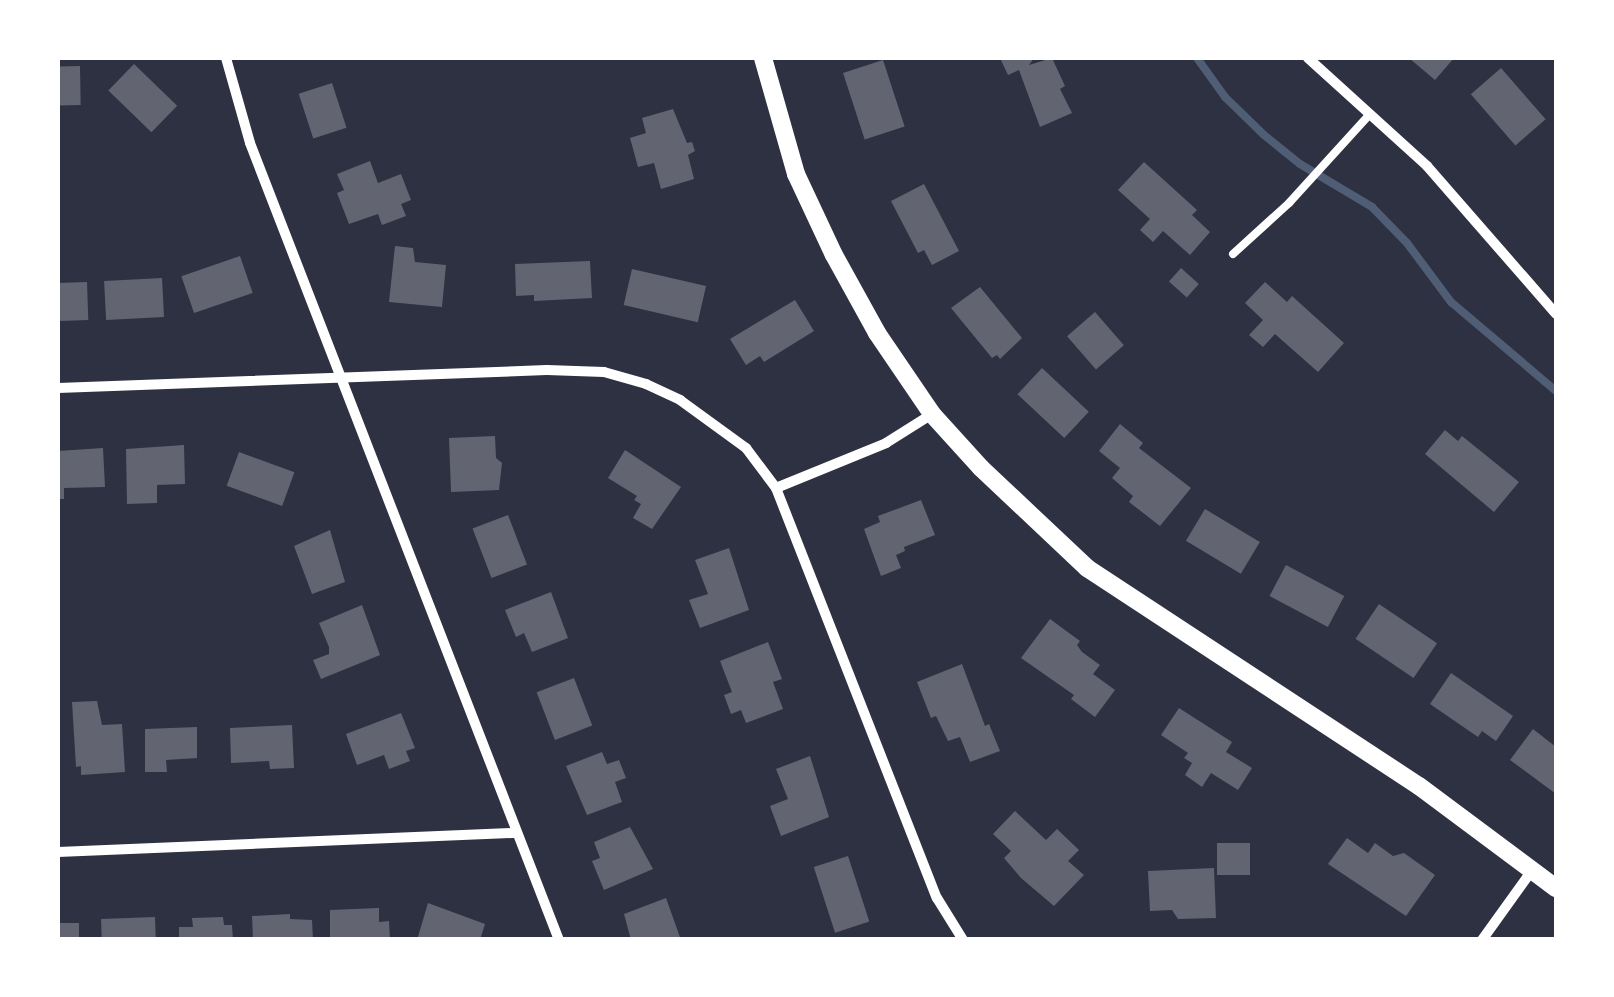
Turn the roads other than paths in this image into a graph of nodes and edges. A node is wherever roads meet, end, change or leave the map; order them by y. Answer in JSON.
{"nodes":[{"id":1,"x":226,"y":58,"type":"edge"},
{"id":2,"x":763,"y":58,"type":"edge"},
{"id":3,"x":1308,"y":58,"type":"edge"},
{"id":4,"x":1370,"y":114,"type":"junction"},
{"id":5,"x":1233,"y":254,"type":"dead end"},
{"id":6,"x":1556,"y":314,"type":"edge"},
{"id":7,"x":342,"y":377,"type":"junction"},
{"id":8,"x":58,"y":388,"type":"edge"},
{"id":9,"x":932,"y":414,"type":"junction"},
{"id":10,"x":776,"y":488,"type":"junction"},
{"id":11,"x":517,"y":833,"type":"junction"},
{"id":12,"x":58,"y":852,"type":"edge"},
{"id":13,"x":1533,"y":870,"type":"junction"},
{"id":14,"x":1556,"y":888,"type":"edge"},
{"id":15,"x":559,"y":940,"type":"edge"},
{"id":16,"x":963,"y":940,"type":"edge"},
{"id":17,"x":1482,"y":940,"type":"edge"}],
"edges":[{"from":1,"to":7,"type":"street"},
{"from":2,"to":9,"type":"street"},
{"from":3,"to":4,"type":"street"},
{"from":4,"to":5,"type":"lane"},
{"from":4,"to":6,"type":"street"},
{"from":7,"to":8,"type":"street"},
{"from":7,"to":10,"type":"street"},
{"from":7,"to":11,"type":"street"},
{"from":9,"to":10,"type":"street"},
{"from":9,"to":13,"type":"street"},
{"from":10,"to":16,"type":"street"},
{"from":11,"to":12,"type":"street"},
{"from":11,"to":15,"type":"street"},
{"from":13,"to":14,"type":"street"},
{"from":13,"to":17,"type":"street"}]}
